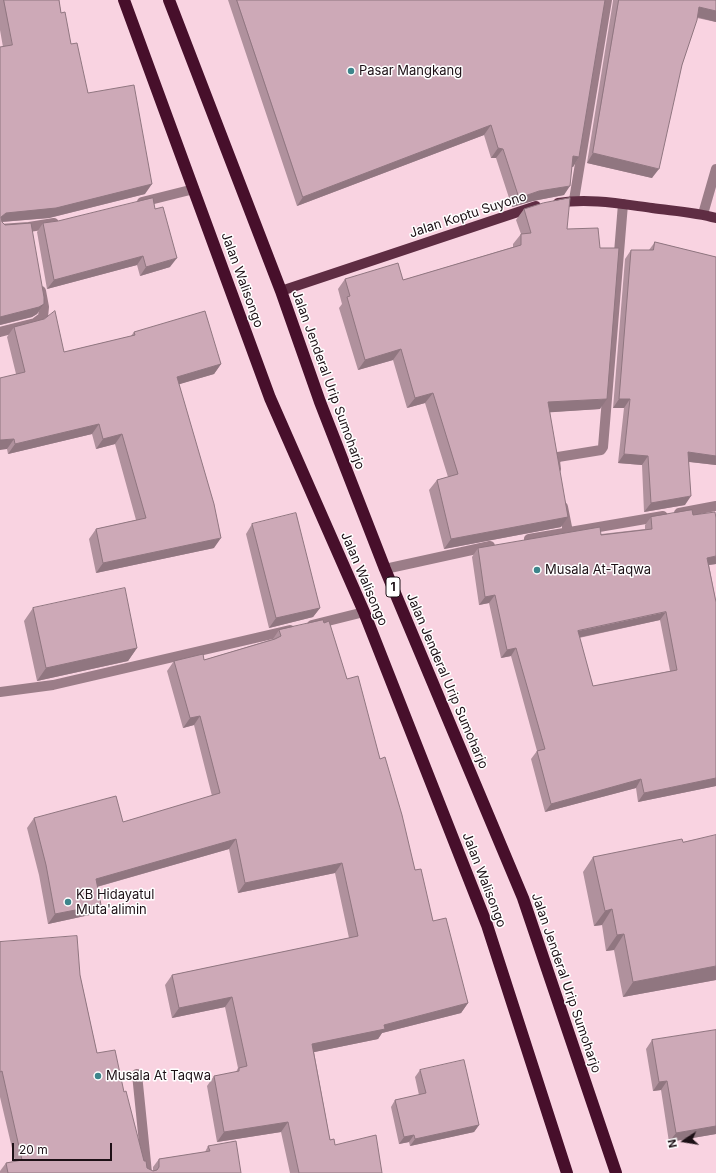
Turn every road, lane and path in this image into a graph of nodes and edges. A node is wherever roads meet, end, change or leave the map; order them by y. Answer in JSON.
{"nodes":[{"id":1,"x":124,"y":0,"type":"edge"},
{"id":2,"x":169,"y":0,"type":"edge"},
{"id":3,"x":607,"y":0,"type":"edge"},
{"id":4,"x":716,"y":169,"type":"edge"},
{"id":5,"x":194,"y":189,"type":"junction"},
{"id":6,"x":574,"y":200,"type":"junction"},
{"id":7,"x":134,"y":204,"type":"edge"},
{"id":8,"x":623,"y":204,"type":"junction"},
{"id":9,"x":703,"y":214,"type":"junction"},
{"id":10,"x":716,"y":218,"type":"edge"},
{"id":11,"x":65,"y":220,"type":"edge"},
{"id":12,"x":0,"y":228,"type":"edge"},
{"id":13,"x":39,"y":278,"type":"edge"},
{"id":14,"x":281,"y":291,"type":"junction"},
{"id":15,"x":0,"y":332,"type":"edge"},
{"id":16,"x":559,"y":481,"type":"edge"},
{"id":17,"x":561,"y":495,"type":"edge"},
{"id":18,"x":716,"y":506,"type":"edge"},
{"id":19,"x":568,"y":532,"type":"junction"},
{"id":20,"x":522,"y":540,"type":"edge"},
{"id":21,"x":499,"y":545,"type":"edge"},
{"id":22,"x":385,"y":569,"type":"junction"},
{"id":23,"x":364,"y":612,"type":"junction"},
{"id":24,"x":0,"y":692,"type":"edge"},
{"id":25,"x":137,"y":1074,"type":"dead end"},
{"id":26,"x":147,"y":1173,"type":"edge"},
{"id":27,"x":567,"y":1173,"type":"edge"},
{"id":28,"x":616,"y":1173,"type":"edge"}],
"edges":[{"from":1,"to":5,"type":"highway","name":"Jalan Walisongo"},
{"from":2,"to":14,"type":"highway","name":"Jalan Jenderal Urip Sumoharjo","number":"1"},
{"from":3,"to":6,"type":"street"},
{"from":4,"to":9,"type":"street"},
{"from":5,"to":7,"type":"street"},
{"from":5,"to":23,"type":"highway","name":"Jalan Walisongo"},
{"from":6,"to":8,"type":"main road","name":"Jalan Koptu Suyono"},
{"from":6,"to":14,"type":"main road","name":"Jalan Koptu Suyono"},
{"from":8,"to":9,"type":"main road","name":"Jalan Koptu Suyono"},
{"from":8,"to":16,"type":"street"},
{"from":9,"to":10,"type":"main road","name":"Jalan Koptu Suyono"},
{"from":11,"to":12,"type":"street"},
{"from":13,"to":15,"type":"street"},
{"from":14,"to":22,"type":"highway","name":"Jalan Jenderal Urip Sumoharjo","number":"1"},
{"from":17,"to":19,"type":"street"},
{"from":18,"to":19,"type":"street"},
{"from":19,"to":20,"type":"street"},
{"from":21,"to":22,"type":"street"},
{"from":22,"to":28,"type":"highway","name":"Jalan Jenderal Urip Sumoharjo","number":"1"},
{"from":23,"to":24,"type":"street"},
{"from":23,"to":27,"type":"highway","name":"Jalan Walisongo"},
{"from":25,"to":26,"type":"street"}]}
